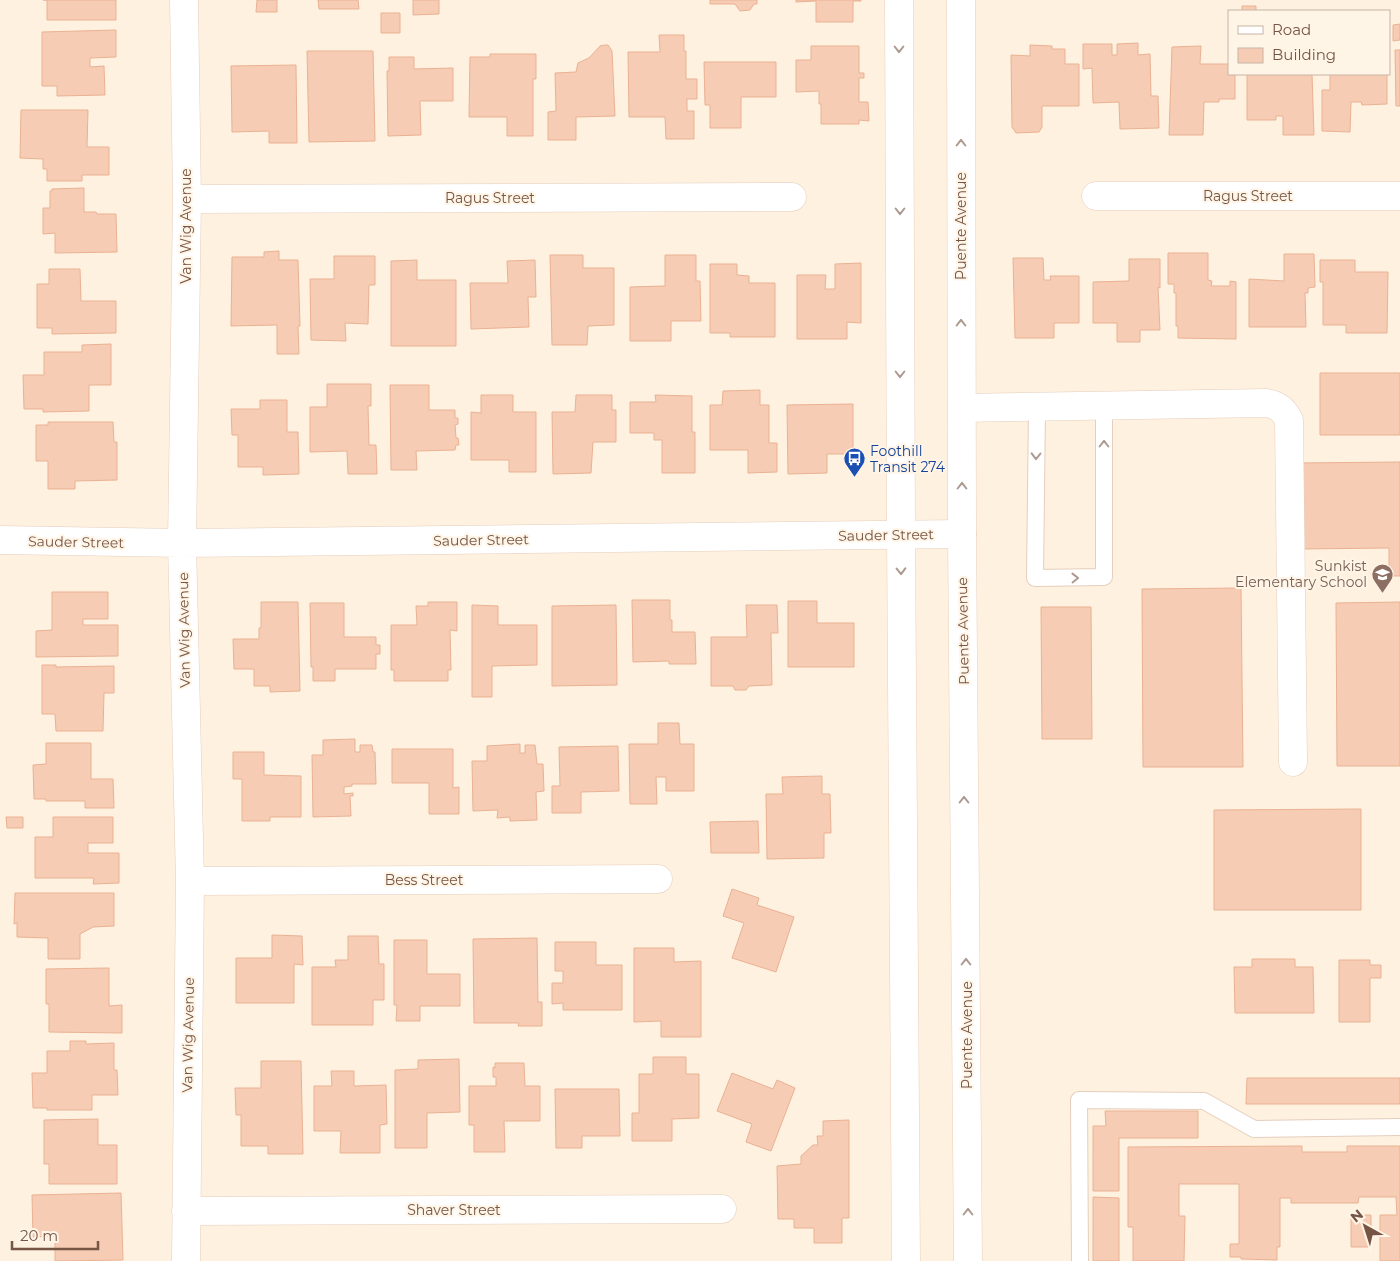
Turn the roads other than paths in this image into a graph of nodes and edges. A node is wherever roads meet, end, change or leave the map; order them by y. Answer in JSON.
{"nodes":[{"id":1,"x":184,"y":0,"type":"edge"},
{"id":2,"x":899,"y":0,"type":"edge"},
{"id":3,"x":960,"y":0,"type":"edge"},
{"id":4,"x":1096,"y":196,"type":"dead end"},
{"id":5,"x":1400,"y":196,"type":"edge"},
{"id":6,"x":792,"y":197,"type":"dead end"},
{"id":7,"x":188,"y":199,"type":"junction"},
{"id":8,"x":1104,"y":406,"type":"junction"},
{"id":9,"x":1037,"y":407,"type":"junction"},
{"id":10,"x":962,"y":408,"type":"junction"},
{"id":11,"x":962,"y":534,"type":"junction"},
{"id":12,"x":900,"y":535,"type":"junction"},
{"id":13,"x":0,"y":540,"type":"edge"},
{"id":14,"x":182,"y":543,"type":"junction"},
{"id":15,"x":1293,"y":762,"type":"dead end"},
{"id":16,"x":658,"y":879,"type":"dead end"},
{"id":17,"x":190,"y":881,"type":"junction"},
{"id":18,"x":1400,"y":1127,"type":"edge"},
{"id":19,"x":722,"y":1209,"type":"dead end"},
{"id":20,"x":186,"y":1210,"type":"junction"},
{"id":21,"x":186,"y":1261,"type":"edge"},
{"id":22,"x":906,"y":1261,"type":"edge"},
{"id":23,"x":968,"y":1261,"type":"edge"},
{"id":24,"x":1080,"y":1261,"type":"edge"}],
"edges":[{"from":1,"to":7,"type":"street","name":"Van Wig Avenue"},
{"from":2,"to":12,"type":"street","one_way":true},
{"from":10,"to":3,"type":"street","name":"Puente Avenue","one_way":true},
{"from":4,"to":5,"type":"street","name":"Ragus Street"},
{"from":6,"to":7,"type":"street","name":"Ragus Street"},
{"from":7,"to":14,"type":"street","name":"Van Wig Avenue"},
{"from":8,"to":9,"type":"street"},
{"from":9,"to":8,"type":"lane","one_way":true},
{"from":8,"to":15,"type":"street"},
{"from":9,"to":10,"type":"street"},
{"from":11,"to":10,"type":"street","name":"Puente Avenue","one_way":true},
{"from":11,"to":12,"type":"street","name":"Sauder Street"},
{"from":23,"to":11,"type":"street","name":"Puente Avenue","one_way":true},
{"from":12,"to":14,"type":"street","name":"Sauder Street"},
{"from":12,"to":22,"type":"street","one_way":true},
{"from":13,"to":14,"type":"street","name":"Sauder Street"},
{"from":14,"to":17,"type":"street","name":"Van Wig Avenue"},
{"from":16,"to":17,"type":"street","name":"Bess Street"},
{"from":17,"to":20,"type":"street","name":"Van Wig Avenue"},
{"from":18,"to":24,"type":"lane"},
{"from":19,"to":20,"type":"street","name":"Shaver Street"},
{"from":20,"to":21,"type":"street","name":"Van Wig Avenue"}]}
